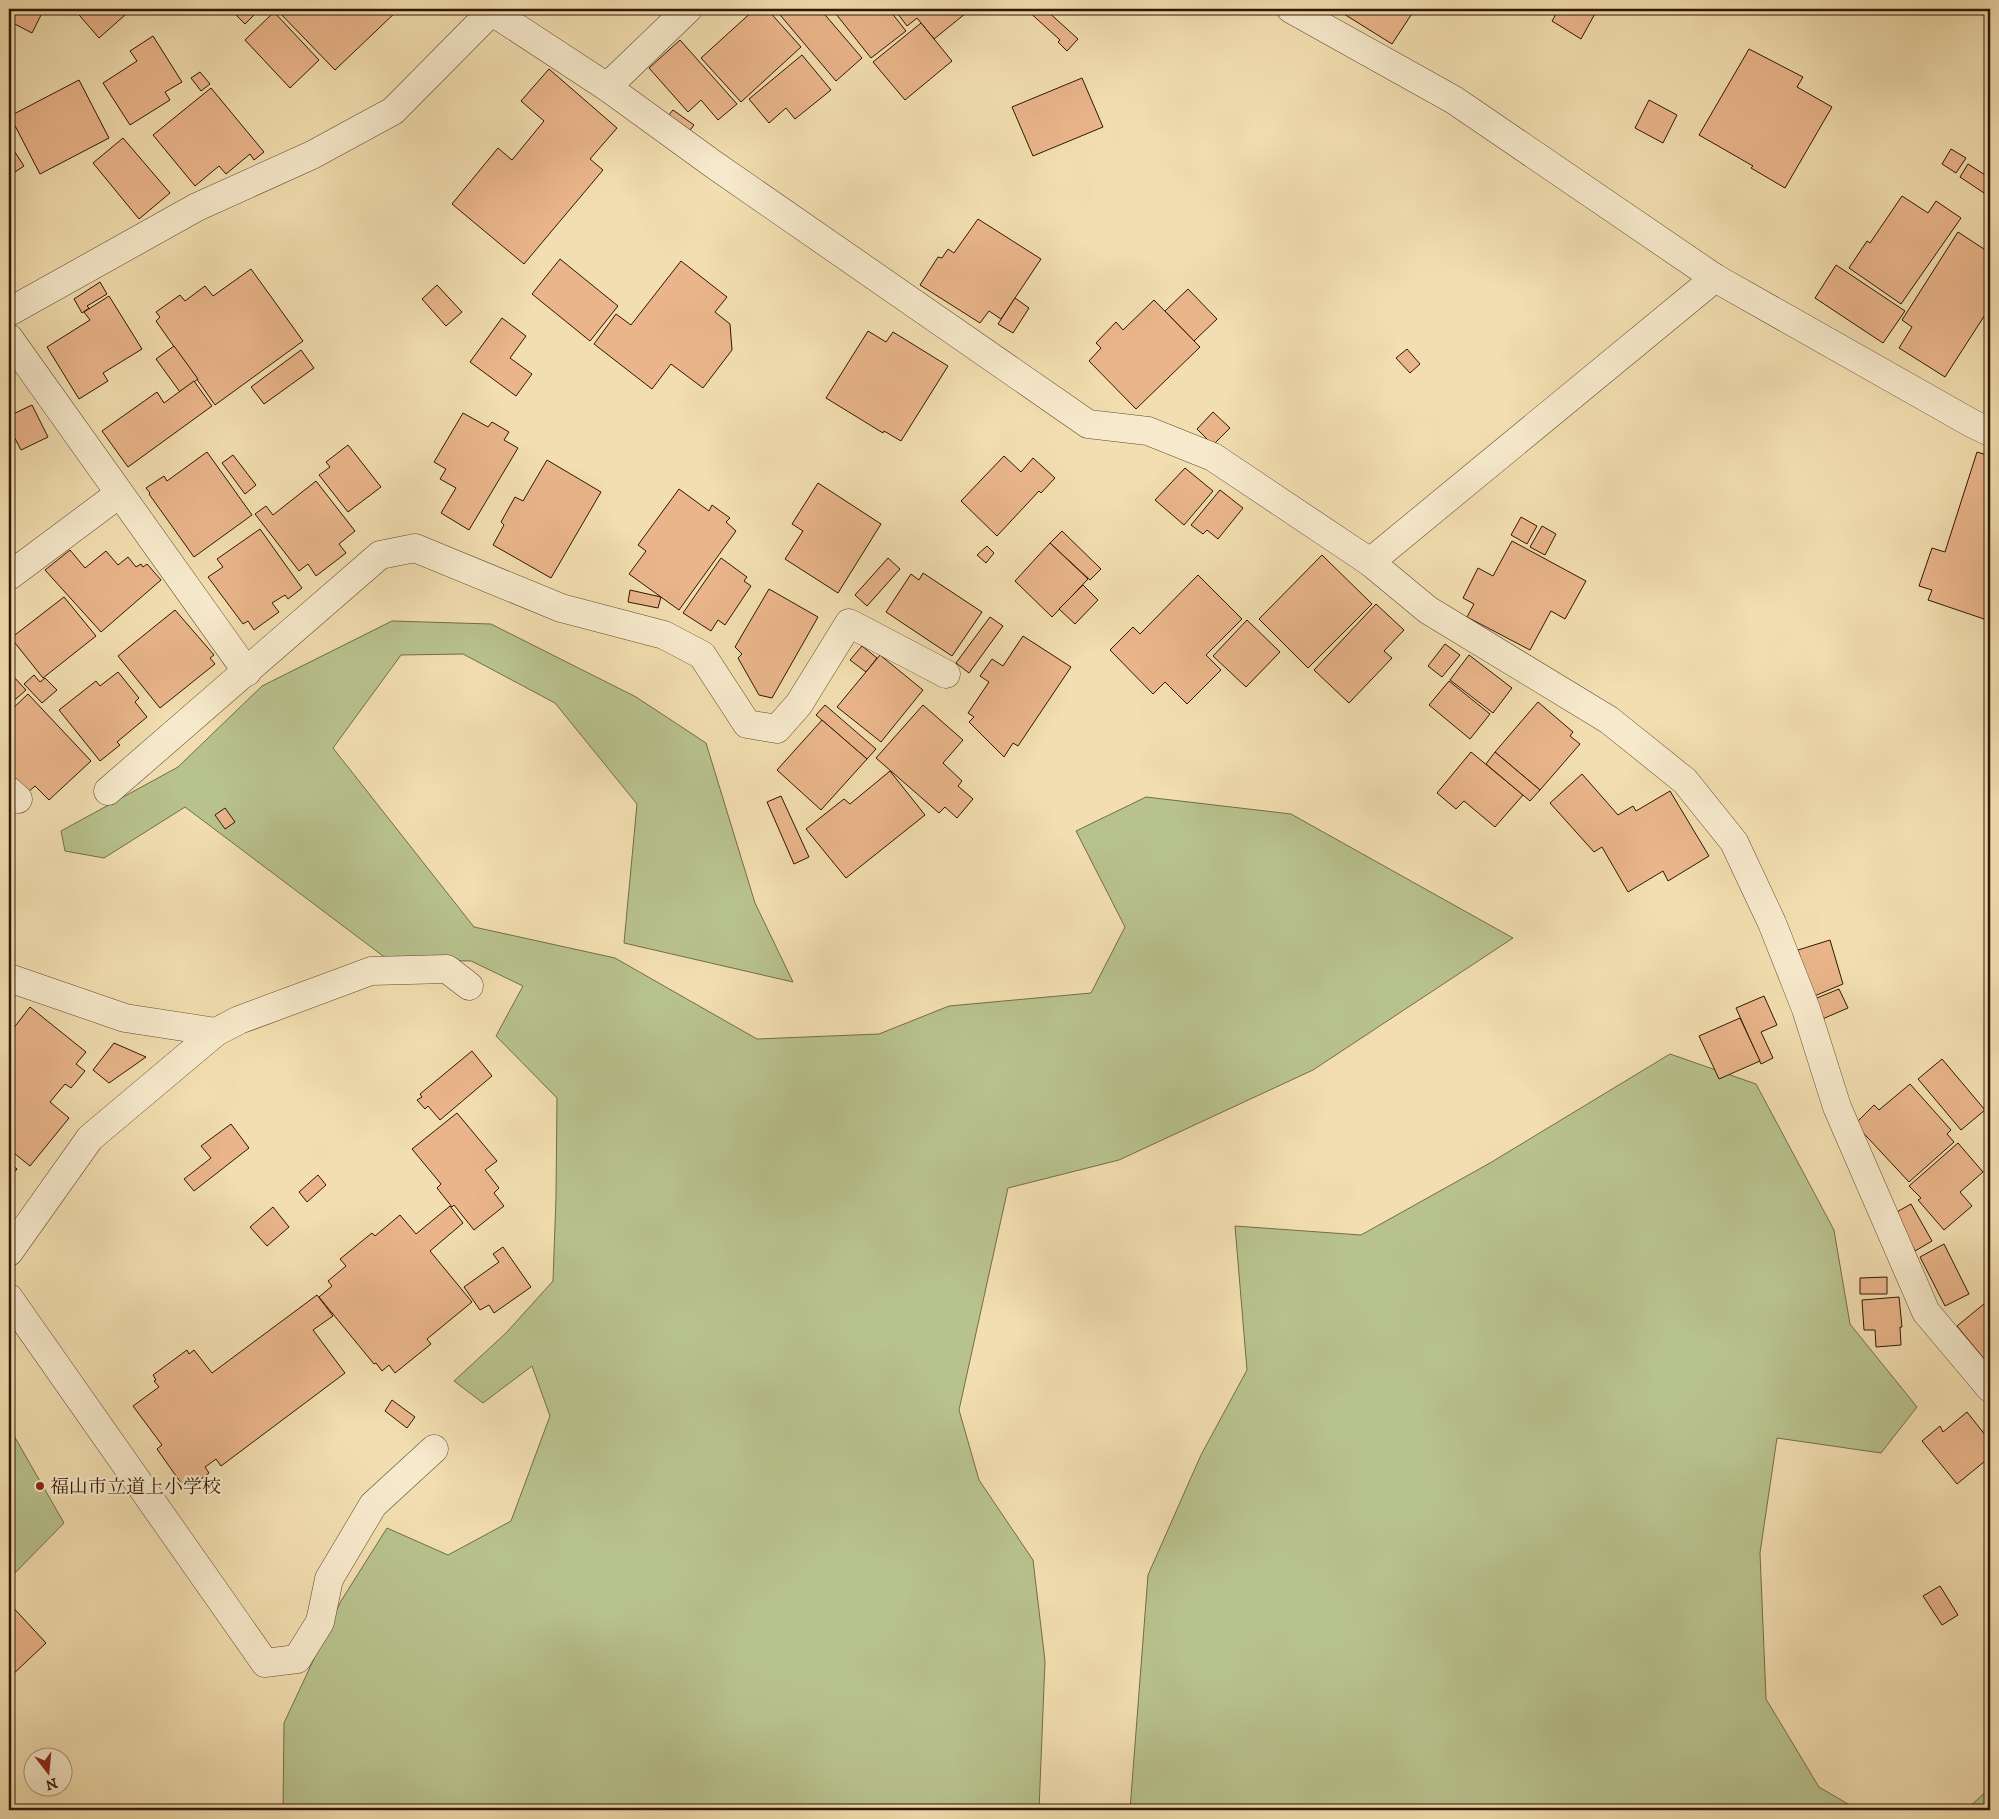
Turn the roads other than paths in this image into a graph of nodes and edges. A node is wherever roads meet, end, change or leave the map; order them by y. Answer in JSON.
{"nodes":[{"id":1,"x":688,"y":9,"type":"edge"},
{"id":2,"x":1291,"y":9,"type":"edge"},
{"id":3,"x":490,"y":10,"type":"edge"},
{"id":4,"x":607,"y":87,"type":"junction"},
{"id":5,"x":1715,"y":278,"type":"junction"},
{"id":6,"x":9,"y":312,"type":"edge"},
{"id":7,"x":9,"y":338,"type":"edge"},
{"id":8,"x":1990,"y":432,"type":"edge"},
{"id":9,"x":119,"y":494,"type":"junction"},
{"id":10,"x":1370,"y":562,"type":"junction"},
{"id":11,"x":9,"y":576,"type":"edge"},
{"id":12,"x":247,"y":672,"type":"junction"},
{"id":13,"x":946,"y":674,"type":"dead end"},
{"id":14,"x":108,"y":791,"type":"dead end"},
{"id":15,"x":9,"y":978,"type":"edge"},
{"id":16,"x":469,"y":986,"type":"dead end"},
{"id":17,"x":216,"y":1032,"type":"junction"},
{"id":18,"x":9,"y":1252,"type":"edge"},
{"id":19,"x":9,"y":1298,"type":"edge"},
{"id":20,"x":1990,"y":1388,"type":"edge"},
{"id":21,"x":434,"y":1449,"type":"dead end"}],
"edges":[{"from":1,"to":4,"type":"street"},
{"from":2,"to":5,"type":"street"},
{"from":3,"to":4,"type":"street"},
{"from":3,"to":6,"type":"street"},
{"from":4,"to":10,"type":"street"},
{"from":5,"to":8,"type":"street"},
{"from":5,"to":10,"type":"street"},
{"from":7,"to":9,"type":"street"},
{"from":9,"to":11,"type":"street"},
{"from":9,"to":12,"type":"street"},
{"from":10,"to":20,"type":"street"},
{"from":12,"to":13,"type":"street"},
{"from":12,"to":14,"type":"street"},
{"from":15,"to":17,"type":"street"},
{"from":16,"to":17,"type":"street"},
{"from":17,"to":18,"type":"street"},
{"from":19,"to":21,"type":"street"}]}
